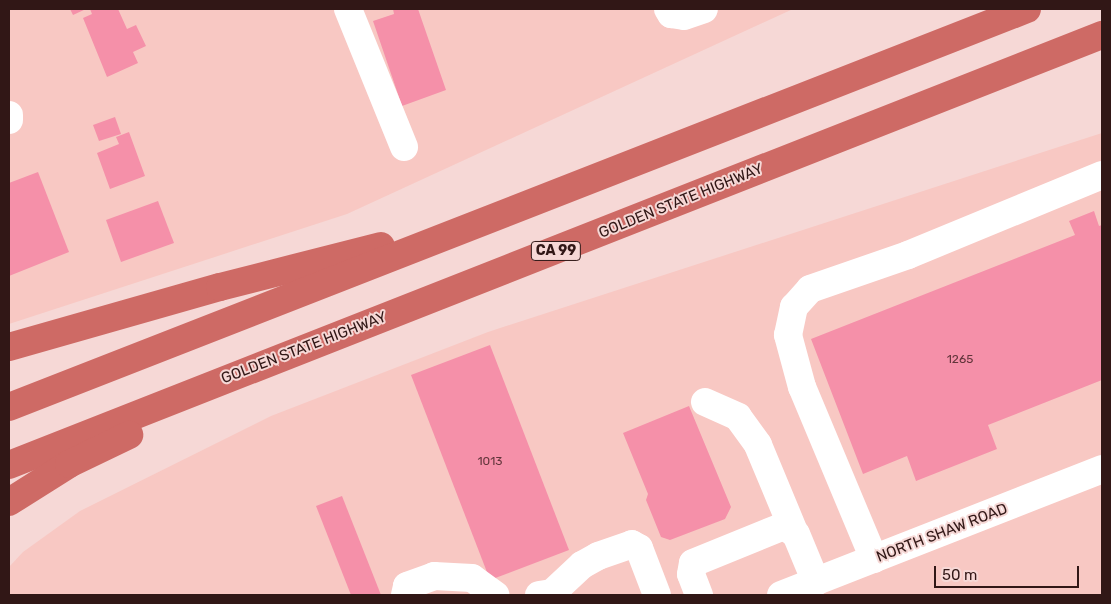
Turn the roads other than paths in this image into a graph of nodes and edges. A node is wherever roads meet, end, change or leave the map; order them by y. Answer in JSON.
{"nodes":[{"id":1,"x":348,"y":9,"type":"edge"},
{"id":2,"x":668,"y":9,"type":"edge"},
{"id":3,"x":704,"y":9,"type":"edge"},
{"id":4,"x":1027,"y":9,"type":"edge"},
{"id":5,"x":1102,"y":35,"type":"edge"},
{"id":6,"x":9,"y":115,"type":"edge"},
{"id":7,"x":9,"y":120,"type":"edge"},
{"id":8,"x":404,"y":146,"type":"dead end"},
{"id":9,"x":1102,"y":175,"type":"edge"},
{"id":10,"x":494,"y":218,"type":"junction"},
{"id":11,"x":329,"y":337,"type":"junction"},
{"id":12,"x":9,"y":347,"type":"edge"},
{"id":13,"x":705,"y":402,"type":"dead end"},
{"id":14,"x":9,"y":407,"type":"edge"},
{"id":15,"x":9,"y":465,"type":"edge"},
{"id":16,"x":1102,"y":469,"type":"edge"},
{"id":17,"x":9,"y":502,"type":"edge"},
{"id":18,"x":793,"y":529,"type":"junction"},
{"id":19,"x":874,"y":559,"type":"junction"},
{"id":20,"x":816,"y":582,"type":"junction"},
{"id":21,"x":405,"y":595,"type":"edge"},
{"id":22,"x":495,"y":595,"type":"edge"},
{"id":23,"x":539,"y":595,"type":"edge"},
{"id":24,"x":657,"y":595,"type":"edge"},
{"id":25,"x":699,"y":595,"type":"edge"},
{"id":26,"x":781,"y":595,"type":"edge"}],
"edges":[{"from":1,"to":8,"type":"street"},
{"from":2,"to":3,"type":"street"},
{"from":4,"to":10,"type":"highway"},
{"from":5,"to":11,"type":"highway","name":"GOLDEN STATE HIGHWAY","number":"CA 99"},
{"from":6,"to":7,"type":"street"},
{"from":9,"to":19,"type":"street"},
{"from":10,"to":12,"type":"highway"},
{"from":10,"to":14,"type":"highway"},
{"from":11,"to":15,"type":"highway","name":"GOLDEN STATE HIGHWAY","number":"CA 99"},
{"from":11,"to":17,"type":"highway"},
{"from":13,"to":18,"type":"street"},
{"from":16,"to":19,"type":"street","name":"NORTH SHAW ROAD"},
{"from":18,"to":20,"type":"street"},
{"from":18,"to":25,"type":"street"},
{"from":19,"to":20,"type":"street","name":"NORTH SHAW ROAD"},
{"from":20,"to":26,"type":"street","name":"NORTH SHAW ROAD"},
{"from":21,"to":22,"type":"street"},
{"from":23,"to":24,"type":"street"}]}
